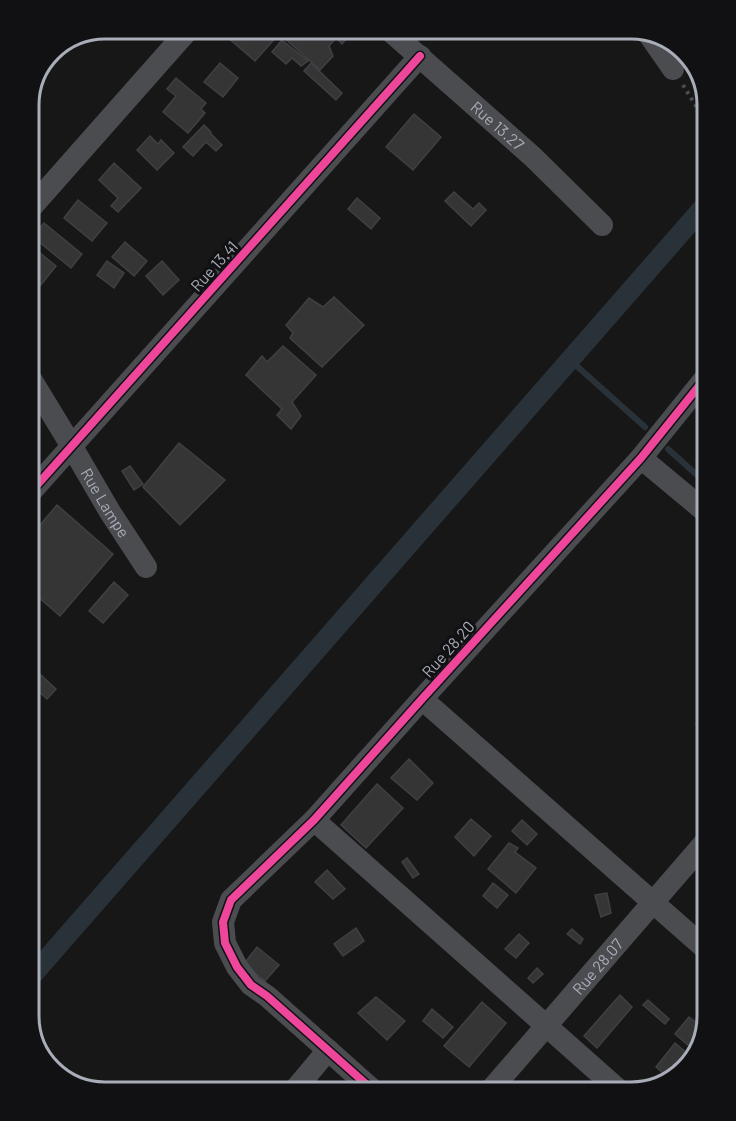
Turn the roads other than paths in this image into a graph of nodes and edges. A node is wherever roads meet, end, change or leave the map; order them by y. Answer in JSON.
{"nodes":[{"id":1,"x":170,"y":39,"type":"edge"},
{"id":2,"x":400,"y":39,"type":"edge"},
{"id":3,"x":655,"y":44,"type":"edge"},
{"id":4,"x":420,"y":56,"type":"junction"},
{"id":5,"x":673,"y":69,"type":"road end"},
{"id":6,"x":39,"y":198,"type":"edge"},
{"id":7,"x":602,"y":225,"type":"dead end"},
{"id":8,"x":697,"y":388,"type":"edge"},
{"id":9,"x":39,"y":392,"type":"edge"},
{"id":10,"x":71,"y":445,"type":"junction"},
{"id":11,"x":640,"y":458,"type":"junction"},
{"id":12,"x":39,"y":482,"type":"edge"},
{"id":13,"x":697,"y":505,"type":"edge"},
{"id":14,"x":146,"y":567,"type":"dead end"},
{"id":15,"x":422,"y":699,"type":"junction"},
{"id":16,"x":314,"y":820,"type":"junction"},
{"id":17,"x":697,"y":851,"type":"edge"},
{"id":18,"x":653,"y":902,"type":"junction"},
{"id":19,"x":697,"y":941,"type":"edge"},
{"id":20,"x":547,"y":1025,"type":"junction"},
{"id":21,"x":328,"y":1050,"type":"junction"},
{"id":22,"x":301,"y":1082,"type":"edge"},
{"id":23,"x":364,"y":1082,"type":"edge"},
{"id":24,"x":498,"y":1082,"type":"edge"},
{"id":25,"x":610,"y":1082,"type":"edge"}],
"edges":[{"from":1,"to":6,"type":"street"},
{"from":2,"to":4,"type":"street","name":"Rue 13.27"},
{"from":3,"to":5,"type":"street"},
{"from":4,"to":7,"type":"street","name":"Rue 13.27"},
{"from":4,"to":10,"type":"street","name":"Rue 13.41"},
{"from":8,"to":11,"type":"street","name":"Rue 28.20"},
{"from":9,"to":10,"type":"street","name":"Rue Lampe"},
{"from":10,"to":12,"type":"street","name":"Rue 13.41"},
{"from":10,"to":14,"type":"street","name":"Rue Lampe"},
{"from":11,"to":13,"type":"street"},
{"from":11,"to":15,"type":"street","name":"Rue 28.20"},
{"from":15,"to":16,"type":"street","name":"Rue 28.20"},
{"from":15,"to":18,"type":"street"},
{"from":16,"to":20,"type":"street"},
{"from":16,"to":21,"type":"street","name":"Rue 28.20"},
{"from":17,"to":18,"type":"street","name":"Rue 28.07"},
{"from":18,"to":19,"type":"street"},
{"from":18,"to":20,"type":"street","name":"Rue 28.07"},
{"from":20,"to":24,"type":"street","name":"Rue 28.07"},
{"from":20,"to":25,"type":"street"},
{"from":21,"to":22,"type":"street"},
{"from":21,"to":23,"type":"street"}]}
